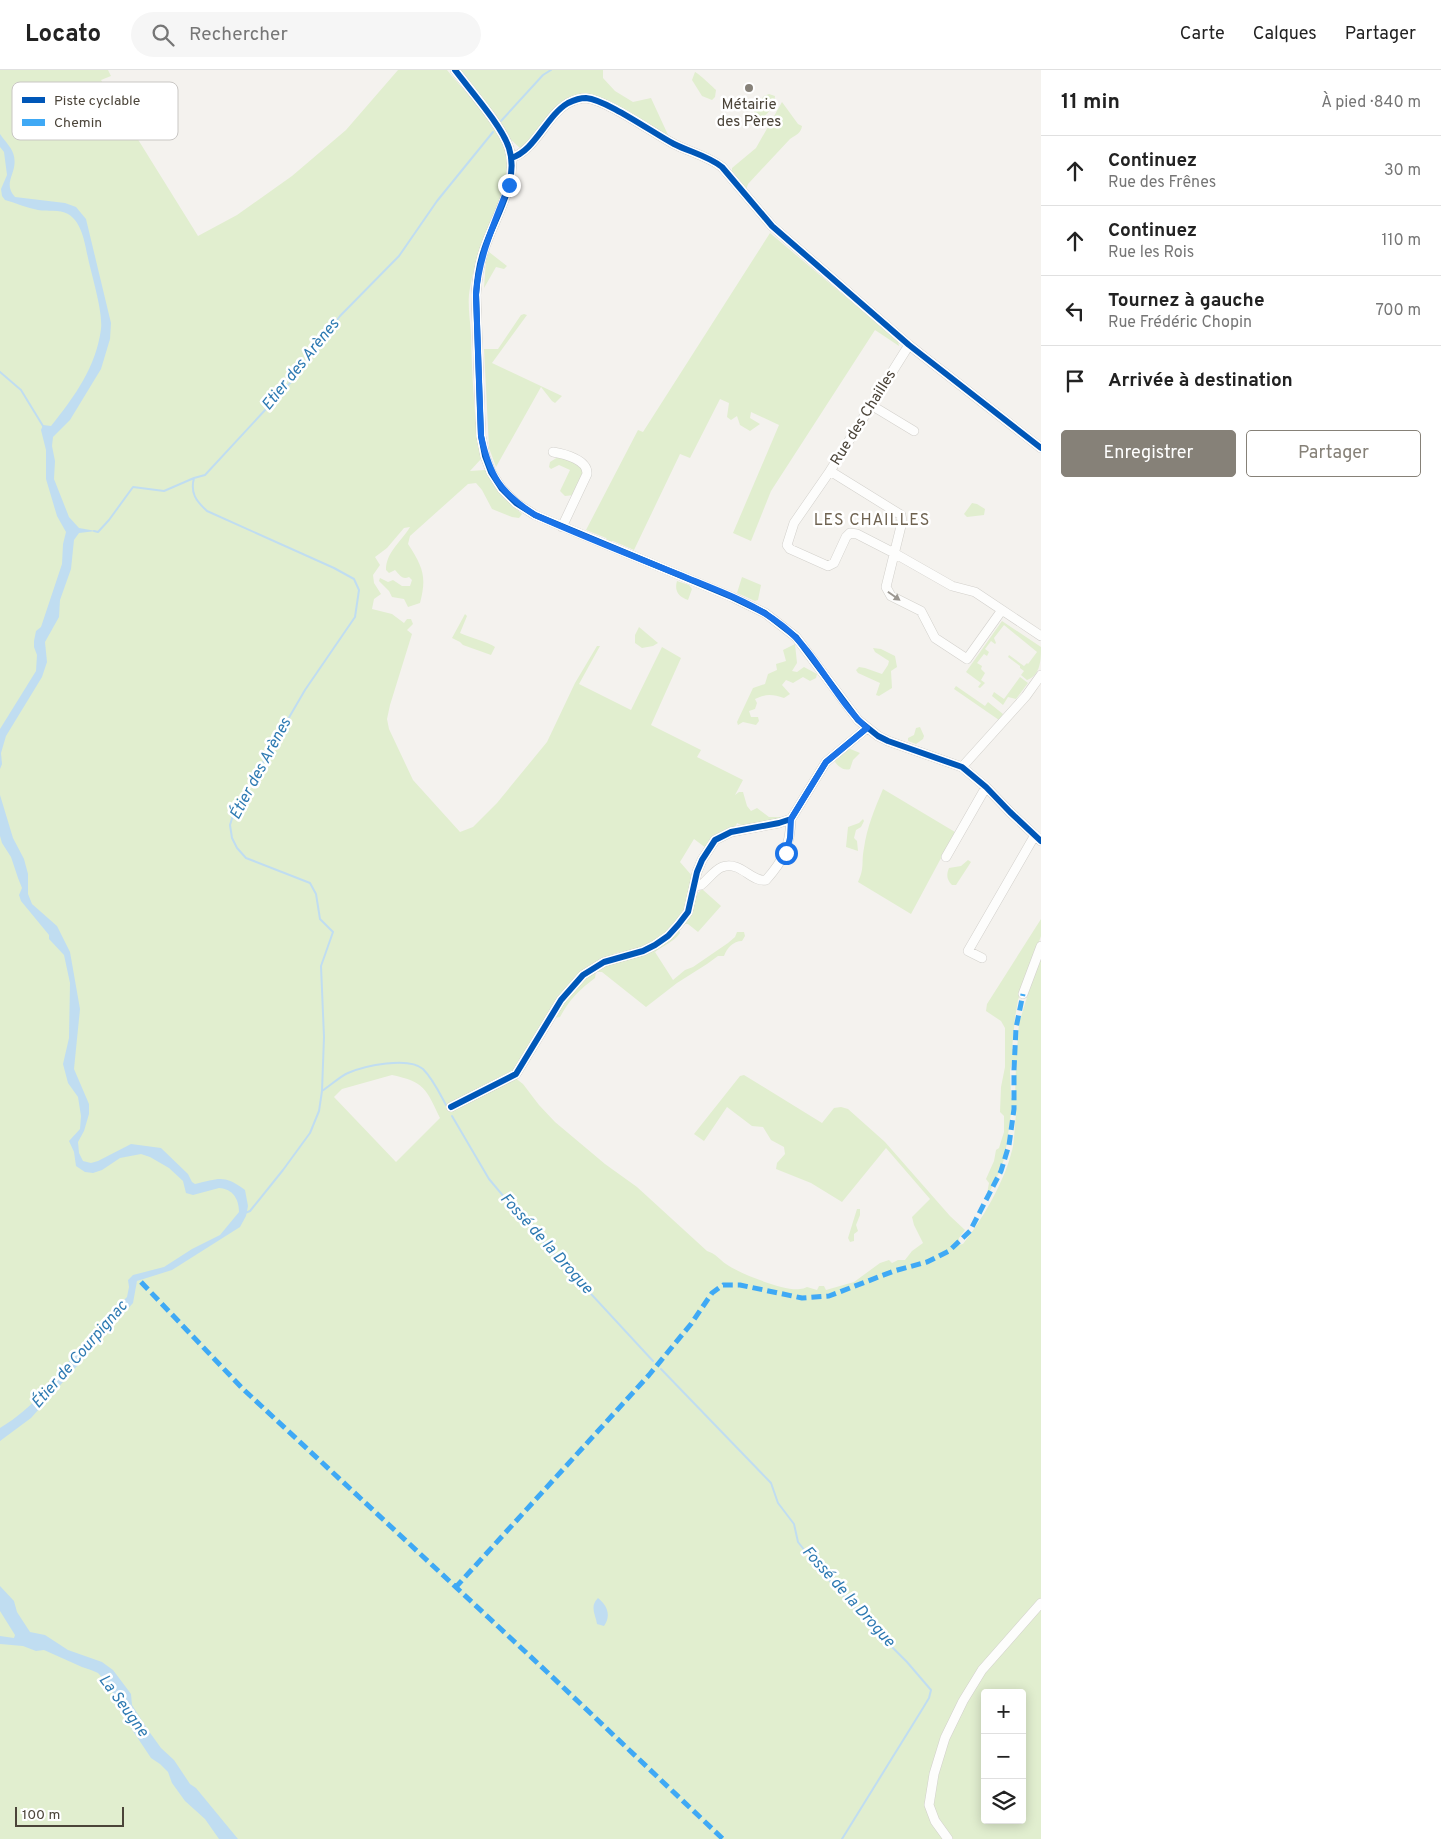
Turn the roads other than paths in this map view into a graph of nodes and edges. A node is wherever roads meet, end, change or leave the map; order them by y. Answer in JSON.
{"nodes":[{"id":1,"x":455,"y":70,"type":"edge"},
{"id":2,"x":512,"y":158,"type":"junction"},
{"id":3,"x":909,"y":345,"type":"junction"},
{"id":4,"x":871,"y":406,"type":"junction"},
{"id":5,"x":914,"y":431,"type":"dead end"},
{"id":6,"x":1041,"y":448,"type":"edge"},
{"id":7,"x":554,"y":452,"type":"dead end"},
{"id":8,"x":830,"y":471,"type":"junction"},
{"id":9,"x":562,"y":526,"type":"junction"},
{"id":10,"x":894,"y":553,"type":"junction"},
{"id":11,"x":1002,"y":610,"type":"junction"},
{"id":12,"x":1041,"y":636,"type":"edge"},
{"id":13,"x":1041,"y":675,"type":"edge"},
{"id":14,"x":867,"y":728,"type":"junction"},
{"id":15,"x":962,"y":767,"type":"junction"},
{"id":16,"x":986,"y":787,"type":"junction"},
{"id":17,"x":791,"y":819,"type":"junction"},
{"id":18,"x":1038,"y":838,"type":"edge"},
{"id":19,"x":946,"y":857,"type":"dead end"},
{"id":20,"x":694,"y":886,"type":"junction"},
{"id":21,"x":1041,"y":946,"type":"edge"},
{"id":22,"x":982,"y":958,"type":"dead end"},
{"id":23,"x":1023,"y":994,"type":"dead end"},
{"id":24,"x":451,"y":1107,"type":"dead end"},
{"id":25,"x":1041,"y":1603,"type":"edge"},
{"id":26,"x":948,"y":1839,"type":"edge"}],
"edges":[{"from":1,"to":2,"type":"street"},
{"from":2,"to":3,"type":"street"},
{"from":2,"to":9,"type":"street"},
{"from":3,"to":4,"type":"street","name":"Rue des Chailles"},
{"from":3,"to":6,"type":"street"},
{"from":4,"to":5,"type":"street"},
{"from":4,"to":8,"type":"street","name":"Rue des Chailles"},
{"from":7,"to":9,"type":"street"},
{"from":8,"to":10,"type":"street","name":"Rue des Chailles"},
{"from":8,"to":10,"type":"street"},
{"from":9,"to":14,"type":"street"},
{"from":10,"to":11,"type":"street"},
{"from":10,"to":11,"type":"street","one_way":true},
{"from":11,"to":12,"type":"street"},
{"from":13,"to":15,"type":"street"},
{"from":14,"to":15,"type":"street"},
{"from":14,"to":17,"type":"street"},
{"from":15,"to":16,"type":"street"},
{"from":16,"to":18,"type":"street"},
{"from":16,"to":19,"type":"street"},
{"from":17,"to":20,"type":"street"},
{"from":17,"to":20,"type":"street"},
{"from":18,"to":22,"type":"street"},
{"from":20,"to":24,"type":"street"},
{"from":21,"to":23,"type":"street"},
{"from":25,"to":26,"type":"street"}]}
